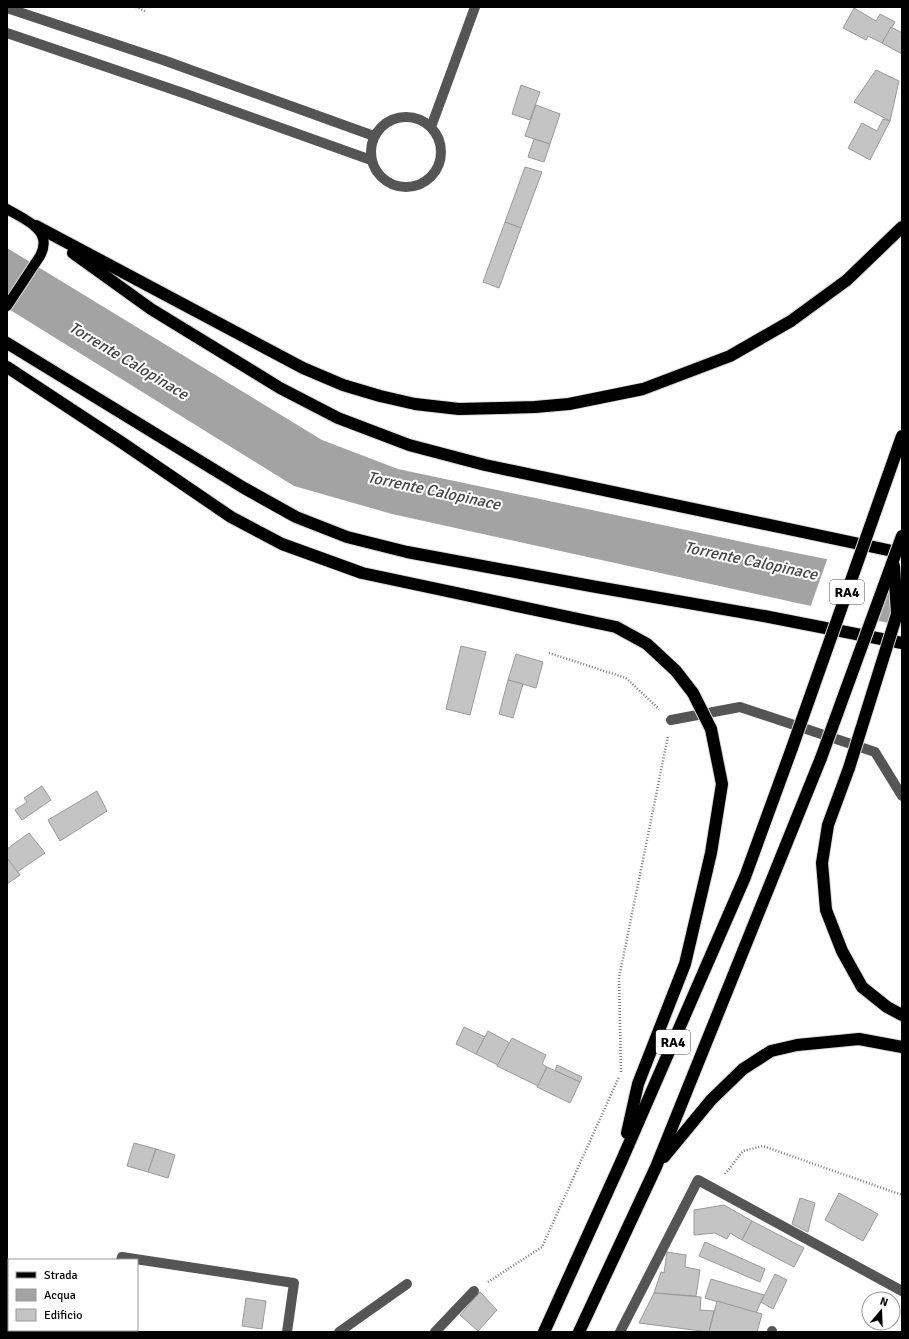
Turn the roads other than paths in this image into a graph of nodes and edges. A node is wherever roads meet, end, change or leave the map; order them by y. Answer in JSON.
{"nodes":[{"id":1,"x":475,"y":7,"type":"edge"},
{"id":2,"x":7,"y":8,"type":"edge"},
{"id":3,"x":7,"y":33,"type":"edge"},
{"id":4,"x":431,"y":127,"type":"junction"},
{"id":5,"x":374,"y":136,"type":"junction"},
{"id":6,"x":371,"y":160,"type":"junction"},
{"id":7,"x":7,"y":209,"type":"edge"},
{"id":8,"x":36,"y":226,"type":"junction"},
{"id":9,"x":902,"y":227,"type":"edge"},
{"id":10,"x":7,"y":306,"type":"edge"},
{"id":11,"x":7,"y":343,"type":"edge"},
{"id":12,"x":7,"y":367,"type":"edge"},
{"id":13,"x":902,"y":436,"type":"edge"},
{"id":14,"x":902,"y":536,"type":"edge"},
{"id":15,"x":898,"y":557,"type":"edge"},
{"id":16,"x":902,"y":643,"type":"edge"},
{"id":17,"x":671,"y":720,"type":"road end"},
{"id":18,"x":902,"y":796,"type":"edge"},
{"id":19,"x":902,"y":1015,"type":"edge"},
{"id":20,"x":902,"y":1047,"type":"edge"},
{"id":21,"x":621,"y":1162,"type":"junction"},
{"id":22,"x":656,"y":1167,"type":"junction"},
{"id":23,"x":121,"y":1259,"type":"edge"},
{"id":24,"x":135,"y":1259,"type":"edge"},
{"id":25,"x":138,"y":1259,"type":"edge"},
{"id":26,"x":407,"y":1284,"type":"dead end"},
{"id":27,"x":474,"y":1291,"type":"road end"},
{"id":28,"x":902,"y":1291,"type":"edge"},
{"id":29,"x":287,"y":1332,"type":"edge"},
{"id":30,"x":339,"y":1332,"type":"edge"},
{"id":31,"x":435,"y":1332,"type":"edge"},
{"id":32,"x":544,"y":1332,"type":"edge"},
{"id":33,"x":580,"y":1332,"type":"edge"},
{"id":34,"x":620,"y":1332,"type":"edge"}],
"edges":[{"from":1,"to":4,"type":"street"},
{"from":2,"to":5,"type":"street"},
{"from":3,"to":6,"type":"street"},
{"from":4,"to":5,"type":"street"},
{"from":4,"to":6,"type":"street"},
{"from":5,"to":6,"type":"street"},
{"from":7,"to":8,"type":"main road"},
{"from":8,"to":9,"type":"highway"},
{"from":8,"to":10,"type":"main road"},
{"from":8,"to":15,"type":"highway"},
{"from":11,"to":16,"type":"highway"},
{"from":12,"to":21,"type":"highway","bridge":true},
{"from":13,"to":21,"type":"highway","number":"RA4","bridge":true},
{"from":14,"to":15,"type":"highway","number":"RA4","bridge":true},
{"from":15,"to":19,"type":"highway","bridge":true},
{"from":15,"to":22,"type":"highway","number":"RA4","bridge":true},
{"from":17,"to":18,"type":"street"},
{"from":20,"to":22,"type":"highway"},
{"from":21,"to":32,"type":"highway","number":"RA4"},
{"from":22,"to":33,"type":"highway","number":"RA4"},
{"from":23,"to":24,"type":"street"},
{"from":25,"to":29,"type":"street"},
{"from":26,"to":30,"type":"street"},
{"from":27,"to":31,"type":"street"},
{"from":28,"to":34,"type":"street"}]}
